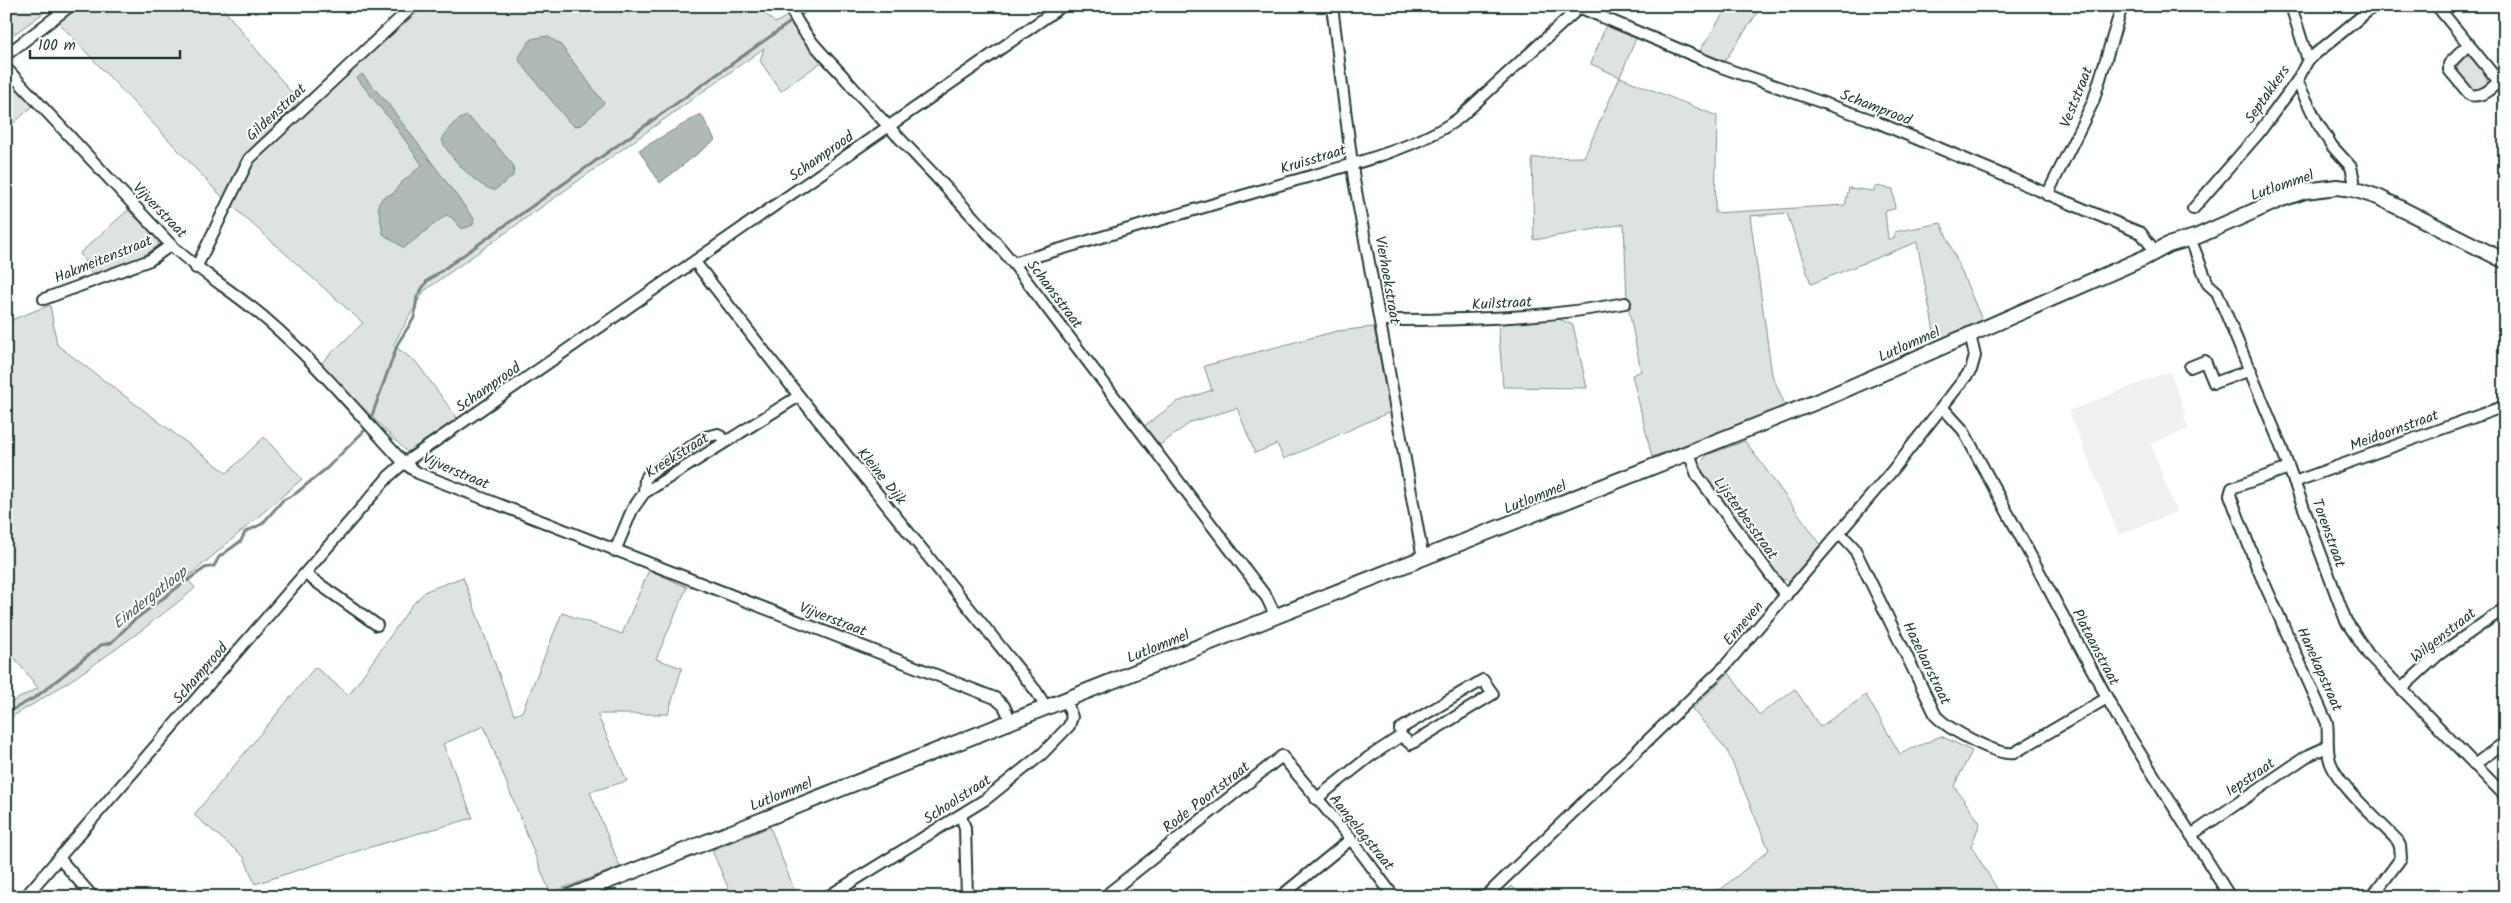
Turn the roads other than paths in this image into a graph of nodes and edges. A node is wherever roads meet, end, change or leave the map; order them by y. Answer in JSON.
{"nodes":[{"id":1,"x":70,"y":6,"type":"edge"},
{"id":2,"x":413,"y":6,"type":"edge"},
{"id":3,"x":1062,"y":6,"type":"edge"},
{"id":4,"x":1332,"y":6,"type":"edge"},
{"id":5,"x":2122,"y":6,"type":"edge"},
{"id":6,"x":2291,"y":6,"type":"edge"},
{"id":7,"x":2374,"y":6,"type":"edge"},
{"id":8,"x":2437,"y":6,"type":"edge"},
{"id":9,"x":1578,"y":7,"type":"edge"},
{"id":10,"x":793,"y":14,"type":"edge"},
{"id":11,"x":2469,"y":44,"type":"junction"},
{"id":12,"x":6,"y":55,"type":"edge"},
{"id":13,"x":2308,"y":60,"type":"junction"},
{"id":14,"x":6,"y":68,"type":"edge"},
{"id":15,"x":2297,"y":81,"type":"junction"},
{"id":16,"x":2503,"y":82,"type":"edge"},
{"id":17,"x":888,"y":128,"type":"junction"},
{"id":18,"x":1353,"y":164,"type":"junction"},
{"id":19,"x":2353,"y":189,"type":"junction"},
{"id":20,"x":2047,"y":195,"type":"junction"},
{"id":21,"x":2193,"y":208,"type":"dead end"},
{"id":22,"x":2190,"y":238,"type":"junction"},
{"id":23,"x":171,"y":245,"type":"junction"},
{"id":24,"x":2155,"y":251,"type":"junction"},
{"id":25,"x":2505,"y":261,"type":"edge"},
{"id":26,"x":695,"y":262,"type":"junction"},
{"id":27,"x":1013,"y":263,"type":"junction"},
{"id":28,"x":196,"y":268,"type":"junction"},
{"id":29,"x":44,"y":298,"type":"dead end"},
{"id":30,"x":1625,"y":303,"type":"dead end"},
{"id":31,"x":1380,"y":320,"type":"junction"},
{"id":32,"x":1970,"y":335,"type":"junction"},
{"id":33,"x":2190,"y":367,"type":"dead end"},
{"id":34,"x":2251,"y":370,"type":"junction"},
{"id":35,"x":799,"y":396,"type":"junction"},
{"id":36,"x":2505,"y":406,"type":"edge"},
{"id":37,"x":1942,"y":407,"type":"junction"},
{"id":38,"x":726,"y":441,"type":"junction"},
{"id":39,"x":1688,"y":453,"type":"junction"},
{"id":40,"x":404,"y":463,"type":"junction"},
{"id":41,"x":2289,"y":468,"type":"junction"},
{"id":42,"x":2294,"y":482,"type":"junction"},
{"id":43,"x":644,"y":493,"type":"junction"},
{"id":44,"x":1840,"y":532,"type":"junction"},
{"id":45,"x":615,"y":550,"type":"junction"},
{"id":46,"x":1423,"y":558,"type":"junction"},
{"id":47,"x":306,"y":574,"type":"junction"},
{"id":48,"x":1786,"y":596,"type":"junction"},
{"id":49,"x":2505,"y":608,"type":"edge"},
{"id":50,"x":1276,"y":617,"type":"junction"},
{"id":51,"x":377,"y":624,"type":"dead end"},
{"id":52,"x":2401,"y":689,"type":"junction"},
{"id":53,"x":2107,"y":698,"type":"junction"},
{"id":54,"x":1066,"y":700,"type":"junction"},
{"id":55,"x":1046,"y":707,"type":"junction"},
{"id":56,"x":1010,"y":721,"type":"junction"},
{"id":57,"x":1401,"y":736,"type":"junction"},
{"id":58,"x":2505,"y":742,"type":"edge"},
{"id":59,"x":2327,"y":747,"type":"junction"},
{"id":60,"x":2474,"y":765,"type":"junction"},
{"id":61,"x":2505,"y":796,"type":"edge"},
{"id":62,"x":1316,"y":799,"type":"junction"},
{"id":63,"x":960,"y":816,"type":"junction"},
{"id":64,"x":2191,"y":834,"type":"junction"},
{"id":65,"x":1351,"y":839,"type":"junction"},
{"id":66,"x":60,"y":858,"type":"junction"},
{"id":67,"x":26,"y":897,"type":"edge"},
{"id":68,"x":93,"y":897,"type":"edge"},
{"id":69,"x":568,"y":897,"type":"edge"},
{"id":70,"x":827,"y":897,"type":"edge"},
{"id":71,"x":967,"y":897,"type":"edge"},
{"id":72,"x":1114,"y":897,"type":"edge"},
{"id":73,"x":1280,"y":897,"type":"edge"},
{"id":74,"x":1394,"y":897,"type":"edge"},
{"id":75,"x":1485,"y":897,"type":"edge"},
{"id":76,"x":2230,"y":897,"type":"edge"},
{"id":77,"x":2372,"y":897,"type":"edge"}],
"edges":[{"from":1,"to":12,"type":"street"},
{"from":2,"to":28,"type":"street","name":"Gildenstraat"},
{"from":3,"to":17,"type":"street","name":"Schamprood"},
{"from":4,"to":18,"type":"street","name":"Vierhoekstraat"},
{"from":5,"to":20,"type":"street","name":"Veststraat"},
{"from":6,"to":13,"type":"street"},
{"from":7,"to":13,"type":"street","name":"Septakkers"},
{"from":8,"to":11,"type":"street"},
{"from":9,"to":18,"type":"street","name":"Kruisstraat"},
{"from":9,"to":20,"type":"street","name":"Schamprood"},
{"from":10,"to":17,"type":"street","name":"Schansstraat"},
{"from":11,"to":16,"type":"street"},
{"from":11,"to":16,"type":"street"},
{"from":13,"to":15,"type":"street","name":"Septakkers"},
{"from":14,"to":23,"type":"street","name":"Vijverstraat"},
{"from":15,"to":19,"type":"street"},
{"from":15,"to":21,"type":"street","name":"Septakkers"},
{"from":17,"to":26,"type":"street","name":"Schamprood"},
{"from":17,"to":27,"type":"street","name":"Schansstraat"},
{"from":18,"to":27,"type":"street","name":"Kruisstraat"},
{"from":18,"to":31,"type":"street","name":"Vierhoekstraat"},
{"from":19,"to":22,"type":"main road","name":"Lutlommel"},
{"from":19,"to":25,"type":"main road","name":"Lutlommel"},
{"from":20,"to":24,"type":"street","name":"Schamprood"},
{"from":22,"to":24,"type":"main road","name":"Lutlommel"},
{"from":22,"to":34,"type":"street","name":"Torenstraat"},
{"from":23,"to":28,"type":"street","name":"Vijverstraat"},
{"from":23,"to":29,"type":"street","name":"Hakmeitenstraat"},
{"from":24,"to":32,"type":"main road","name":"Lutlommel"},
{"from":26,"to":35,"type":"street","name":"Kleine Dijk"},
{"from":26,"to":40,"type":"street","name":"Schamprood"},
{"from":27,"to":50,"type":"street","name":"Schansstraat"},
{"from":28,"to":40,"type":"street","name":"Vijverstraat"},
{"from":30,"to":31,"type":"street","name":"Kuilstraat"},
{"from":31,"to":46,"type":"street","name":"Vierhoekstraat"},
{"from":32,"to":37,"type":"street","name":"Enneven"},
{"from":32,"to":39,"type":"main road","name":"Lutlommel"},
{"from":33,"to":34,"type":"street"},
{"from":34,"to":41,"type":"street","name":"Torenstraat"},
{"from":35,"to":38,"type":"street","name":"Kreekstraat"},
{"from":35,"to":55,"type":"street","name":"Kleine Dijk"},
{"from":36,"to":42,"type":"street","name":"Meidoornstraat"},
{"from":37,"to":44,"type":"street","name":"Enneven"},
{"from":37,"to":53,"type":"street","name":"Plataanstraat"},
{"from":38,"to":43,"type":"street","name":"Kreekstraat"},
{"from":38,"to":43,"type":"street","name":"Kreekstraat"},
{"from":39,"to":46,"type":"main road","name":"Lutlommel"},
{"from":39,"to":48,"type":"street","name":"Lijsterbesstraat"},
{"from":40,"to":45,"type":"street","name":"Vijverstraat"},
{"from":40,"to":47,"type":"street","name":"Schamprood"},
{"from":41,"to":42,"type":"street","name":"Torenstraat"},
{"from":41,"to":59,"type":"street","name":"Hanekapstraat"},
{"from":42,"to":52,"type":"street","name":"Torenstraat"},
{"from":43,"to":45,"type":"street","name":"Kreekstraat"},
{"from":44,"to":48,"type":"street","name":"Enneven"},
{"from":44,"to":53,"type":"street","name":"Hazelaarstraat"},
{"from":45,"to":56,"type":"street","name":"Vijverstraat"},
{"from":46,"to":50,"type":"main road","name":"Lutlommel"},
{"from":47,"to":51,"type":"street"},
{"from":47,"to":66,"type":"street","name":"Schamprood"},
{"from":48,"to":75,"type":"street","name":"Enneven"},
{"from":49,"to":52,"type":"street","name":"Wilgenstraat"},
{"from":50,"to":54,"type":"main road","name":"Lutlommel"},
{"from":52,"to":60,"type":"street","name":"Torenstraat"},
{"from":53,"to":64,"type":"street","name":"Plataanstraat"},
{"from":54,"to":55,"type":"main road","name":"Lutlommel"},
{"from":54,"to":63,"type":"street","name":"Schoolstraat"},
{"from":55,"to":56,"type":"main road","name":"Lutlommel"},
{"from":56,"to":69,"type":"main road","name":"Lutlommel"},
{"from":57,"to":57,"type":"street","name":"Aangelagstraat"},
{"from":57,"to":62,"type":"street","name":"Aangelagstraat"},
{"from":58,"to":60,"type":"street"},
{"from":59,"to":64,"type":"street","name":"Iepstraat"},
{"from":59,"to":77,"type":"street","name":"Hanekapstraat"},
{"from":60,"to":61,"type":"street","name":"Torenstraat"},
{"from":62,"to":65,"type":"street","name":"Aangelagstraat"},
{"from":62,"to":72,"type":"street","name":"Rode Poortstraat"},
{"from":63,"to":70,"type":"street","name":"Schoolstraat"},
{"from":63,"to":71,"type":"street"},
{"from":64,"to":76,"type":"street","name":"Plataanstraat"},
{"from":65,"to":73,"type":"street"},
{"from":65,"to":74,"type":"street","name":"Aangelagstraat"},
{"from":66,"to":67,"type":"street","name":"Schamprood"},
{"from":66,"to":68,"type":"street"}]}
